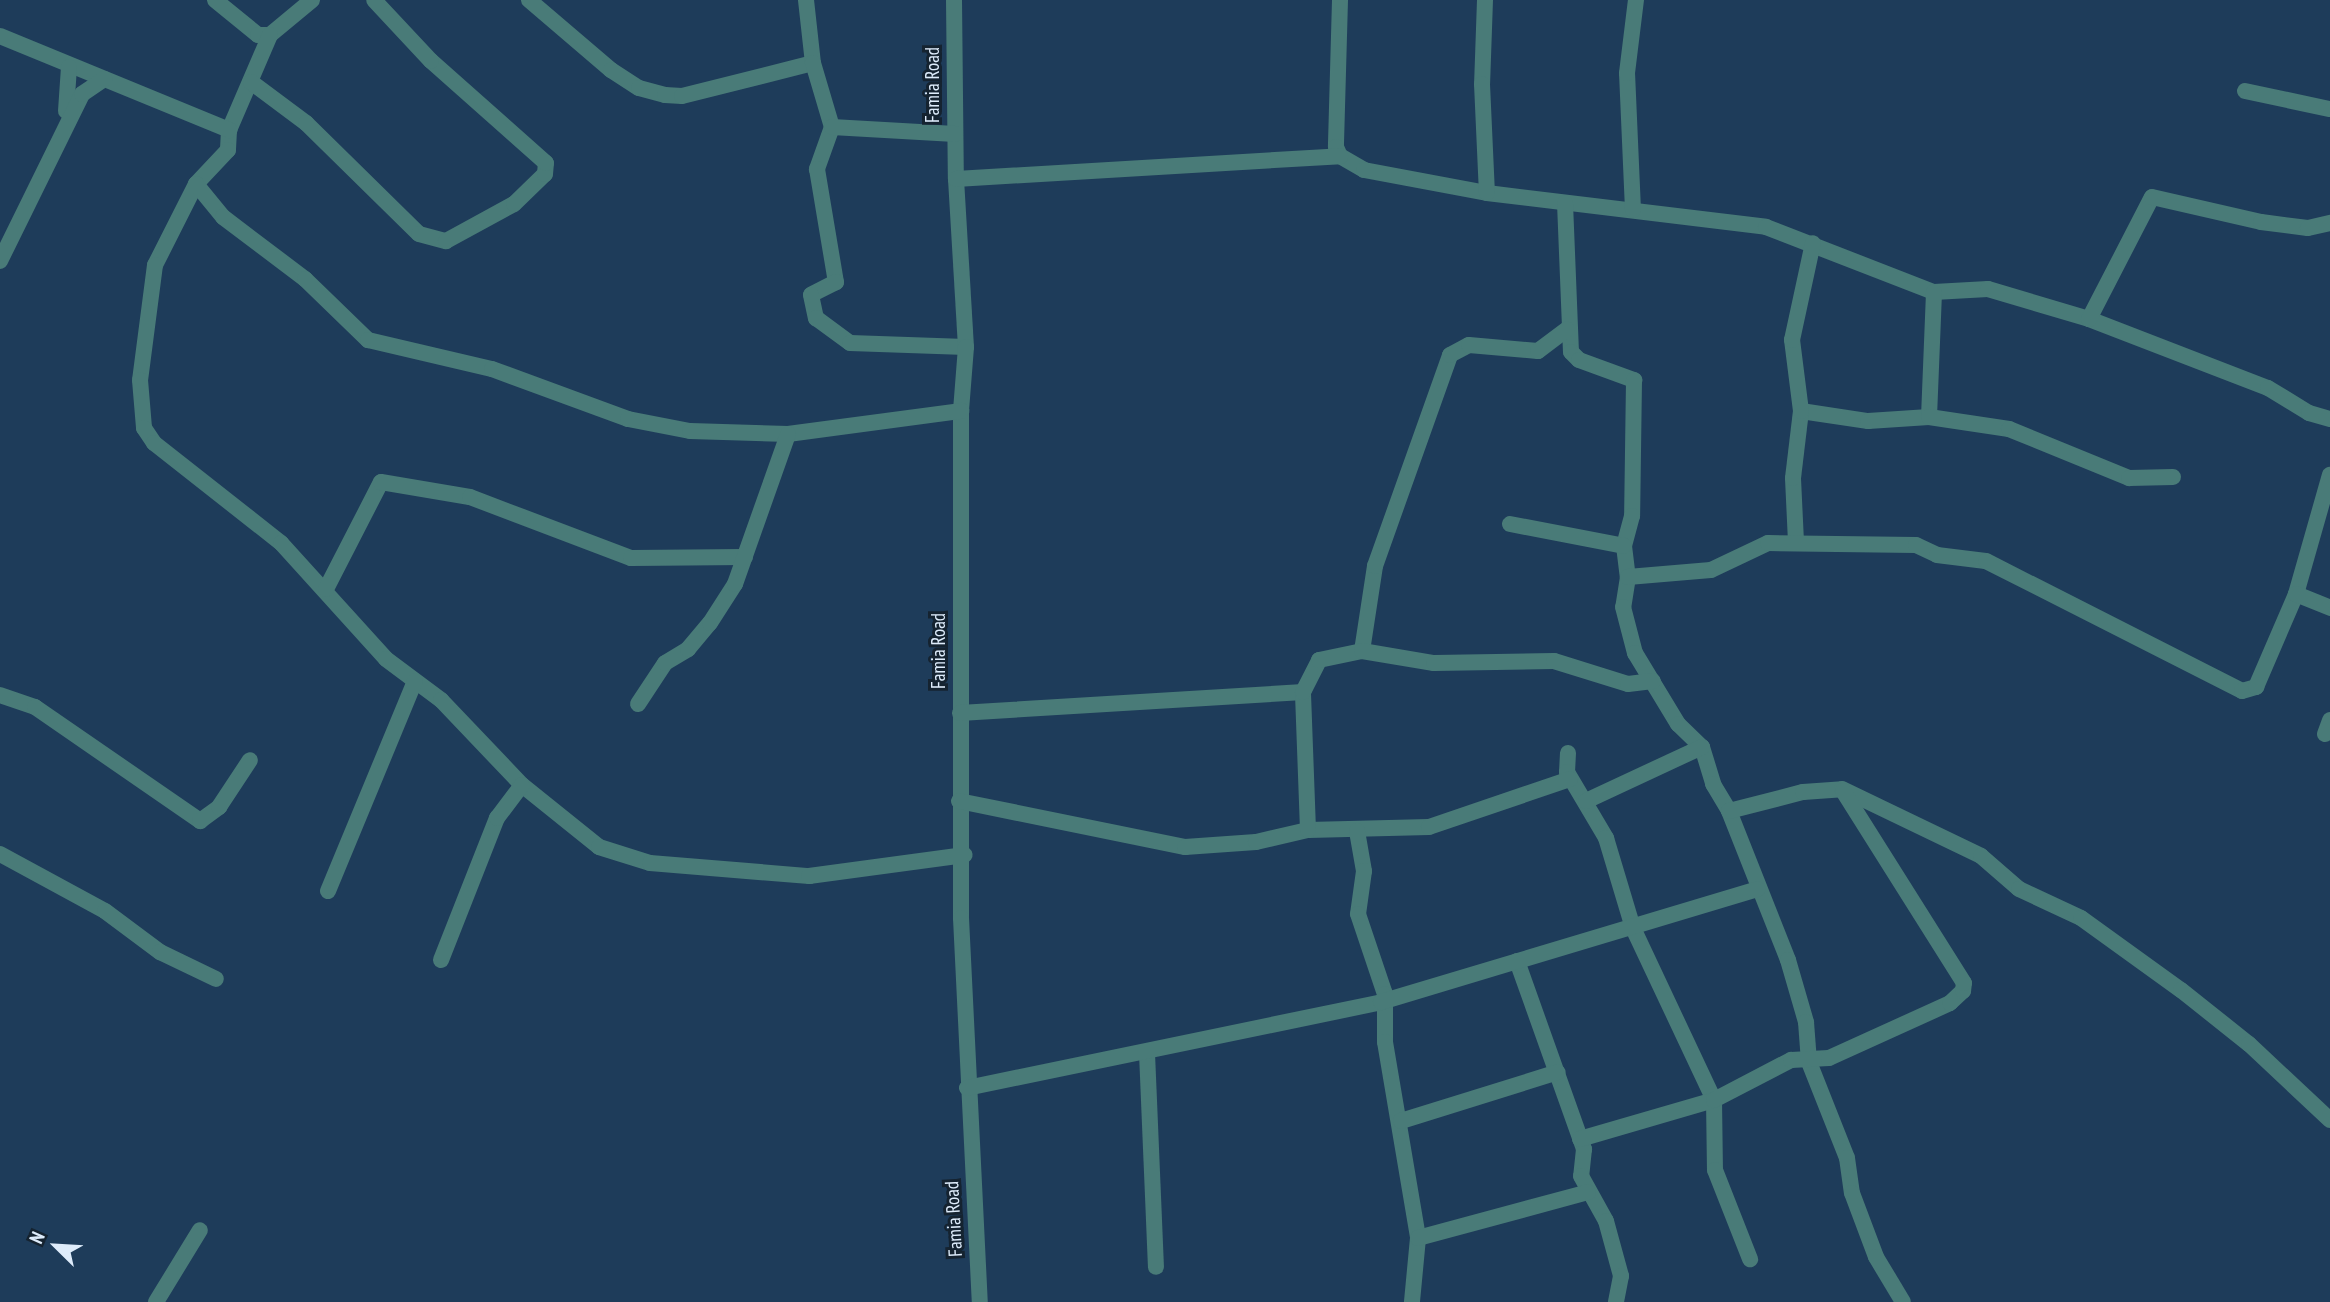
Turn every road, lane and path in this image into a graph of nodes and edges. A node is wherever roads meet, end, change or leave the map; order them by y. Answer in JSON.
{"nodes":[{"id":1,"x":215,"y":0,"type":"edge"},
{"id":2,"x":312,"y":0,"type":"edge"},
{"id":3,"x":374,"y":0,"type":"edge"},
{"id":4,"x":529,"y":0,"type":"edge"},
{"id":5,"x":806,"y":0,"type":"edge"},
{"id":6,"x":954,"y":0,"type":"edge"},
{"id":7,"x":1340,"y":0,"type":"edge"},
{"id":8,"x":1485,"y":0,"type":"edge"},
{"id":9,"x":1636,"y":0,"type":"edge"},
{"id":10,"x":270,"y":35,"type":"junction"},
{"id":11,"x":0,"y":36,"type":"edge"},
{"id":12,"x":813,"y":63,"type":"junction"},
{"id":13,"x":69,"y":67,"type":"junction"},
{"id":14,"x":104,"y":79,"type":"junction"},
{"id":15,"x":251,"y":82,"type":"junction"},
{"id":16,"x":2245,"y":91,"type":"dead end"},
{"id":17,"x":2330,"y":109,"type":"edge"},
{"id":18,"x":832,"y":127,"type":"junction"},
{"id":19,"x":229,"y":130,"type":"junction"},
{"id":20,"x":60,"y":133,"type":"junction"},
{"id":21,"x":955,"y":134,"type":"junction"},
{"id":22,"x":1340,"y":156,"type":"junction"},
{"id":23,"x":956,"y":179,"type":"junction"},
{"id":24,"x":196,"y":184,"type":"junction"},
{"id":25,"x":1487,"y":193,"type":"junction"},
{"id":26,"x":1565,"y":203,"type":"junction"},
{"id":27,"x":1633,"y":210,"type":"junction"},
{"id":28,"x":2330,"y":223,"type":"edge"},
{"id":29,"x":1813,"y":243,"type":"junction"},
{"id":30,"x":0,"y":261,"type":"edge"},
{"id":31,"x":1934,"y":292,"type":"junction"},
{"id":32,"x":2089,"y":319,"type":"junction"},
{"id":33,"x":1567,"y":329,"type":"junction"},
{"id":34,"x":966,"y":348,"type":"junction"},
{"id":35,"x":961,"y":411,"type":"junction"},
{"id":36,"x":1801,"y":411,"type":"junction"},
{"id":37,"x":1929,"y":417,"type":"junction"},
{"id":38,"x":2330,"y":419,"type":"edge"},
{"id":39,"x":789,"y":435,"type":"junction"},
{"id":40,"x":2330,"y":475,"type":"edge"},
{"id":41,"x":2173,"y":477,"type":"dead end"},
{"id":42,"x":1510,"y":524,"type":"dead end"},
{"id":43,"x":1796,"y":542,"type":"junction"},
{"id":44,"x":1624,"y":546,"type":"junction"},
{"id":45,"x":746,"y":558,"type":"junction"},
{"id":46,"x":1628,"y":577,"type":"junction"},
{"id":47,"x":326,"y":589,"type":"junction"},
{"id":48,"x":2296,"y":594,"type":"junction"},
{"id":49,"x":2330,"y":608,"type":"edge"},
{"id":50,"x":1362,"y":651,"type":"junction"},
{"id":51,"x":415,"y":681,"type":"junction"},
{"id":52,"x":1653,"y":681,"type":"junction"},
{"id":53,"x":1303,"y":692,"type":"junction"},
{"id":54,"x":3,"y":695,"type":"edge"},
{"id":55,"x":638,"y":704,"type":"dead end"},
{"id":56,"x":0,"y":712,"type":"edge"},
{"id":57,"x":960,"y":713,"type":"junction"},
{"id":58,"x":1702,"y":747,"type":"junction"},
{"id":59,"x":1568,"y":753,"type":"dead end"},
{"id":60,"x":250,"y":760,"type":"dead end"},
{"id":61,"x":1570,"y":779,"type":"junction"},
{"id":62,"x":522,"y":785,"type":"junction"},
{"id":63,"x":1842,"y":789,"type":"junction"},
{"id":64,"x":959,"y":801,"type":"junction"},
{"id":65,"x":1586,"y":801,"type":"junction"},
{"id":66,"x":1729,"y":811,"type":"junction"},
{"id":67,"x":1308,"y":830,"type":"junction"},
{"id":68,"x":1357,"y":831,"type":"junction"},
{"id":69,"x":0,"y":854,"type":"edge"},
{"id":70,"x":965,"y":855,"type":"junction"},
{"id":71,"x":1757,"y":889,"type":"junction"},
{"id":72,"x":328,"y":891,"type":"dead end"},
{"id":73,"x":1633,"y":928,"type":"junction"},
{"id":74,"x":441,"y":960,"type":"dead end"},
{"id":75,"x":1517,"y":961,"type":"junction"},
{"id":76,"x":216,"y":979,"type":"dead end"},
{"id":77,"x":1381,"y":1002,"type":"junction"},
{"id":78,"x":1147,"y":1053,"type":"junction"},
{"id":79,"x":1809,"y":1062,"type":"junction"},
{"id":80,"x":1558,"y":1072,"type":"junction"},
{"id":81,"x":967,"y":1088,"type":"junction"},
{"id":82,"x":1714,"y":1100,"type":"junction"},
{"id":83,"x":2330,"y":1119,"type":"edge"},
{"id":84,"x":1401,"y":1121,"type":"junction"},
{"id":85,"x":1580,"y":1139,"type":"junction"},
{"id":86,"x":1587,"y":1192,"type":"junction"},
{"id":87,"x":200,"y":1230,"type":"dead end"},
{"id":88,"x":1418,"y":1238,"type":"junction"},
{"id":89,"x":1750,"y":1259,"type":"dead end"},
{"id":90,"x":1156,"y":1267,"type":"dead end"},
{"id":91,"x":156,"y":1302,"type":"edge"},
{"id":92,"x":980,"y":1302,"type":"edge"},
{"id":93,"x":1412,"y":1302,"type":"edge"},
{"id":94,"x":1616,"y":1302,"type":"edge"},
{"id":95,"x":1903,"y":1302,"type":"edge"}],
"edges":[{"from":1,"to":10,"type":"street"},
{"from":2,"to":10,"type":"street"},
{"from":3,"to":15,"type":"street"},
{"from":4,"to":12,"type":"street"},
{"from":5,"to":12,"type":"street"},
{"from":6,"to":21,"type":"street","name":"Famia Road"},
{"from":7,"to":22,"type":"street"},
{"from":8,"to":25,"type":"street"},
{"from":9,"to":27,"type":"street"},
{"from":10,"to":15,"type":"street"},
{"from":11,"to":13,"type":"street"},
{"from":12,"to":18,"type":"street"},
{"from":13,"to":14,"type":"street"},
{"from":13,"to":20,"type":"street"},
{"from":14,"to":19,"type":"street"},
{"from":14,"to":20,"type":"street"},
{"from":15,"to":19,"type":"street"},
{"from":16,"to":17,"type":"street"},
{"from":18,"to":21,"type":"street"},
{"from":18,"to":34,"type":"street"},
{"from":19,"to":24,"type":"street"},
{"from":20,"to":30,"type":"street"},
{"from":21,"to":23,"type":"street","name":"Famia Road"},
{"from":22,"to":23,"type":"street"},
{"from":22,"to":25,"type":"street"},
{"from":23,"to":34,"type":"street","name":"Famia Road"},
{"from":24,"to":39,"type":"street"},
{"from":24,"to":47,"type":"street"},
{"from":25,"to":26,"type":"street"},
{"from":26,"to":27,"type":"street"},
{"from":26,"to":33,"type":"street"},
{"from":27,"to":29,"type":"street"},
{"from":28,"to":32,"type":"street"},
{"from":29,"to":31,"type":"street"},
{"from":29,"to":36,"type":"street"},
{"from":31,"to":32,"type":"street"},
{"from":31,"to":37,"type":"street"},
{"from":32,"to":38,"type":"street"},
{"from":33,"to":44,"type":"street"},
{"from":33,"to":50,"type":"street"},
{"from":34,"to":35,"type":"street","name":"Famia Road"},
{"from":35,"to":39,"type":"street"},
{"from":35,"to":57,"type":"street","name":"Famia Road"},
{"from":36,"to":37,"type":"street"},
{"from":36,"to":43,"type":"street"},
{"from":37,"to":41,"type":"street"},
{"from":39,"to":45,"type":"street"},
{"from":40,"to":48,"type":"street"},
{"from":42,"to":44,"type":"street"},
{"from":43,"to":46,"type":"street"},
{"from":43,"to":48,"type":"street"},
{"from":44,"to":46,"type":"street"},
{"from":45,"to":47,"type":"street"},
{"from":45,"to":55,"type":"street"},
{"from":46,"to":52,"type":"street"},
{"from":47,"to":51,"type":"street"},
{"from":48,"to":49,"type":"street"},
{"from":50,"to":52,"type":"street"},
{"from":50,"to":53,"type":"street"},
{"from":51,"to":62,"type":"street"},
{"from":51,"to":72,"type":"street"},
{"from":52,"to":58,"type":"street"},
{"from":53,"to":57,"type":"street"},
{"from":53,"to":67,"type":"street"},
{"from":54,"to":56,"type":"street"},
{"from":54,"to":60,"type":"street"},
{"from":57,"to":64,"type":"street","name":"Famia Road"},
{"from":58,"to":65,"type":"street"},
{"from":58,"to":66,"type":"street"},
{"from":59,"to":61,"type":"street"},
{"from":61,"to":65,"type":"street"},
{"from":61,"to":68,"type":"street"},
{"from":62,"to":70,"type":"street"},
{"from":62,"to":74,"type":"street"},
{"from":63,"to":66,"type":"street"},
{"from":63,"to":79,"type":"street"},
{"from":63,"to":83,"type":"street"},
{"from":64,"to":67,"type":"street"},
{"from":64,"to":70,"type":"street","name":"Famia Road"},
{"from":65,"to":73,"type":"street"},
{"from":66,"to":71,"type":"street"},
{"from":67,"to":68,"type":"street"},
{"from":68,"to":77,"type":"street"},
{"from":69,"to":76,"type":"street"},
{"from":70,"to":81,"type":"street","name":"Famia Road"},
{"from":71,"to":73,"type":"street"},
{"from":71,"to":79,"type":"street"},
{"from":73,"to":75,"type":"street"},
{"from":73,"to":82,"type":"street"},
{"from":75,"to":77,"type":"street"},
{"from":75,"to":80,"type":"street"},
{"from":77,"to":78,"type":"street"},
{"from":77,"to":84,"type":"street"},
{"from":78,"to":81,"type":"street"},
{"from":78,"to":90,"type":"street"},
{"from":79,"to":82,"type":"street"},
{"from":79,"to":95,"type":"street"},
{"from":80,"to":84,"type":"street"},
{"from":80,"to":85,"type":"street"},
{"from":81,"to":92,"type":"street","name":"Famia Road"},
{"from":82,"to":85,"type":"street"},
{"from":82,"to":89,"type":"street"},
{"from":84,"to":88,"type":"street"},
{"from":85,"to":86,"type":"street"},
{"from":86,"to":88,"type":"street"},
{"from":86,"to":94,"type":"street"},
{"from":87,"to":91,"type":"street"},
{"from":88,"to":93,"type":"street"}]}
